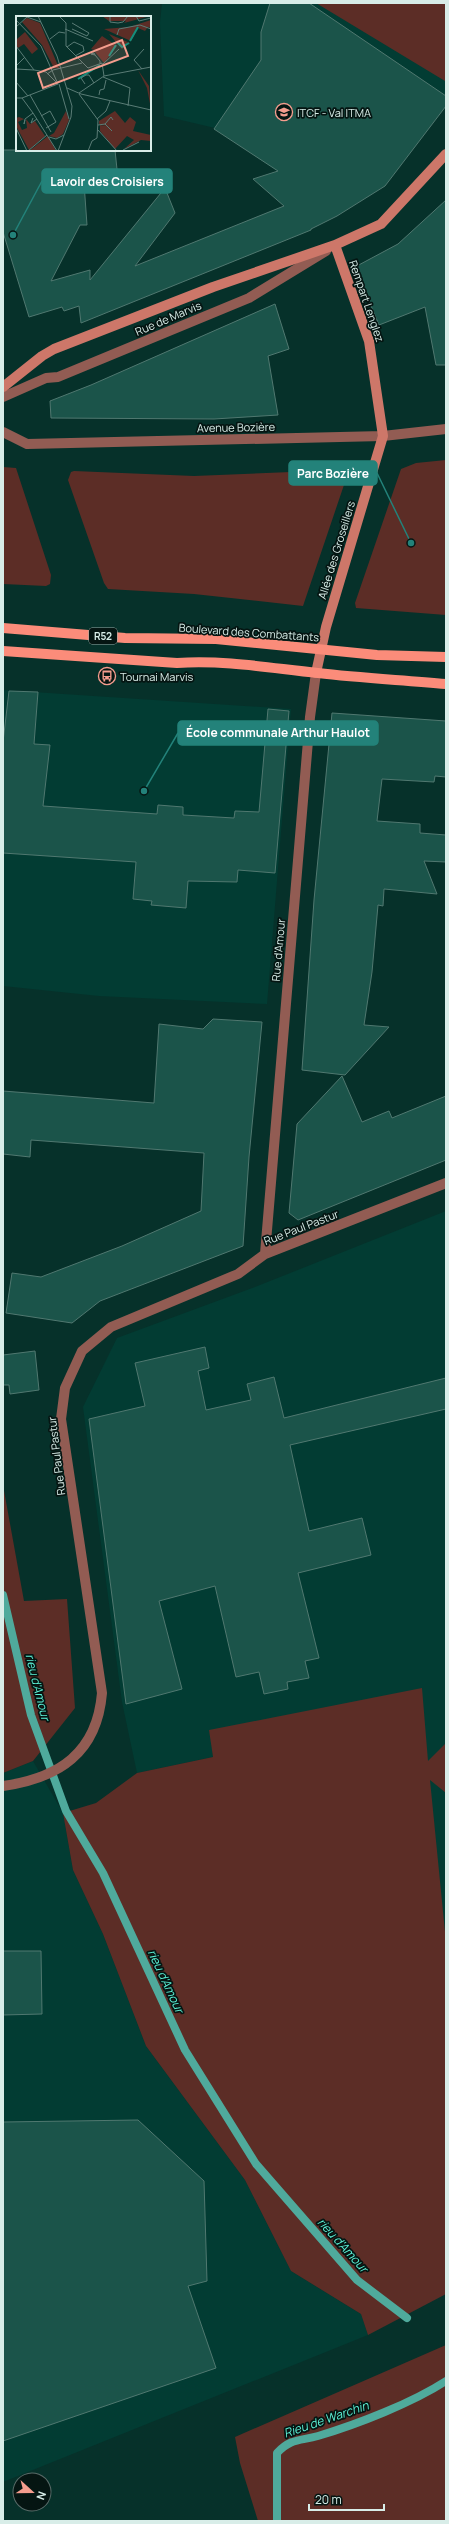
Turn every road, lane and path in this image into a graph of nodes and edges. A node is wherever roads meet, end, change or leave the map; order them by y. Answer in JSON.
{"nodes":[{"id":1,"x":446,"y":154,"type":"edge"},
{"id":2,"x":335,"y":245,"type":"junction"},
{"id":3,"x":3,"y":387,"type":"edge"},
{"id":4,"x":3,"y":397,"type":"edge"},
{"id":5,"x":446,"y":429,"type":"edge"},
{"id":6,"x":3,"y":432,"type":"edge"},
{"id":7,"x":383,"y":436,"type":"junction"},
{"id":8,"x":3,"y":628,"type":"edge"},
{"id":9,"x":320,"y":649,"type":"junction"},
{"id":10,"x":3,"y":651,"type":"edge"},
{"id":11,"x":446,"y":657,"type":"edge"},
{"id":12,"x":316,"y":673,"type":"junction"},
{"id":13,"x":446,"y":684,"type":"edge"},
{"id":14,"x":446,"y":1183,"type":"edge"},
{"id":15,"x":265,"y":1254,"type":"junction"},
{"id":16,"x":3,"y":1786,"type":"edge"}],
"edges":[{"from":1,"to":2,"type":"street","name":"Rue de Marvis"},
{"from":2,"to":3,"type":"street","name":"Rue de Marvis"},
{"from":2,"to":4,"type":"street","name":"Rue de Marvis"},
{"from":2,"to":7,"type":"street","name":"Rempart Lenglez"},
{"from":5,"to":7,"type":"street","name":"Avenue Bozière"},
{"from":6,"to":7,"type":"street","name":"Avenue Bozière"},
{"from":7,"to":9,"type":"street","name":"Allée des Groseillers"},
{"from":8,"to":9,"type":"main road","name":"Boulevard des Combattants","number":"R52"},
{"from":9,"to":11,"type":"main road","name":"Boulevard des Combattants","number":"R52"},
{"from":9,"to":12,"type":"street","name":"Rue d'Amour"},
{"from":10,"to":12,"type":"main road","number":"R52"},
{"from":12,"to":13,"type":"main road","number":"R52"},
{"from":12,"to":15,"type":"street","name":"Rue d'Amour"},
{"from":14,"to":15,"type":"street","name":"Rue Paul Pastur"},
{"from":15,"to":16,"type":"street","name":"Rue Paul Pastur"}]}
